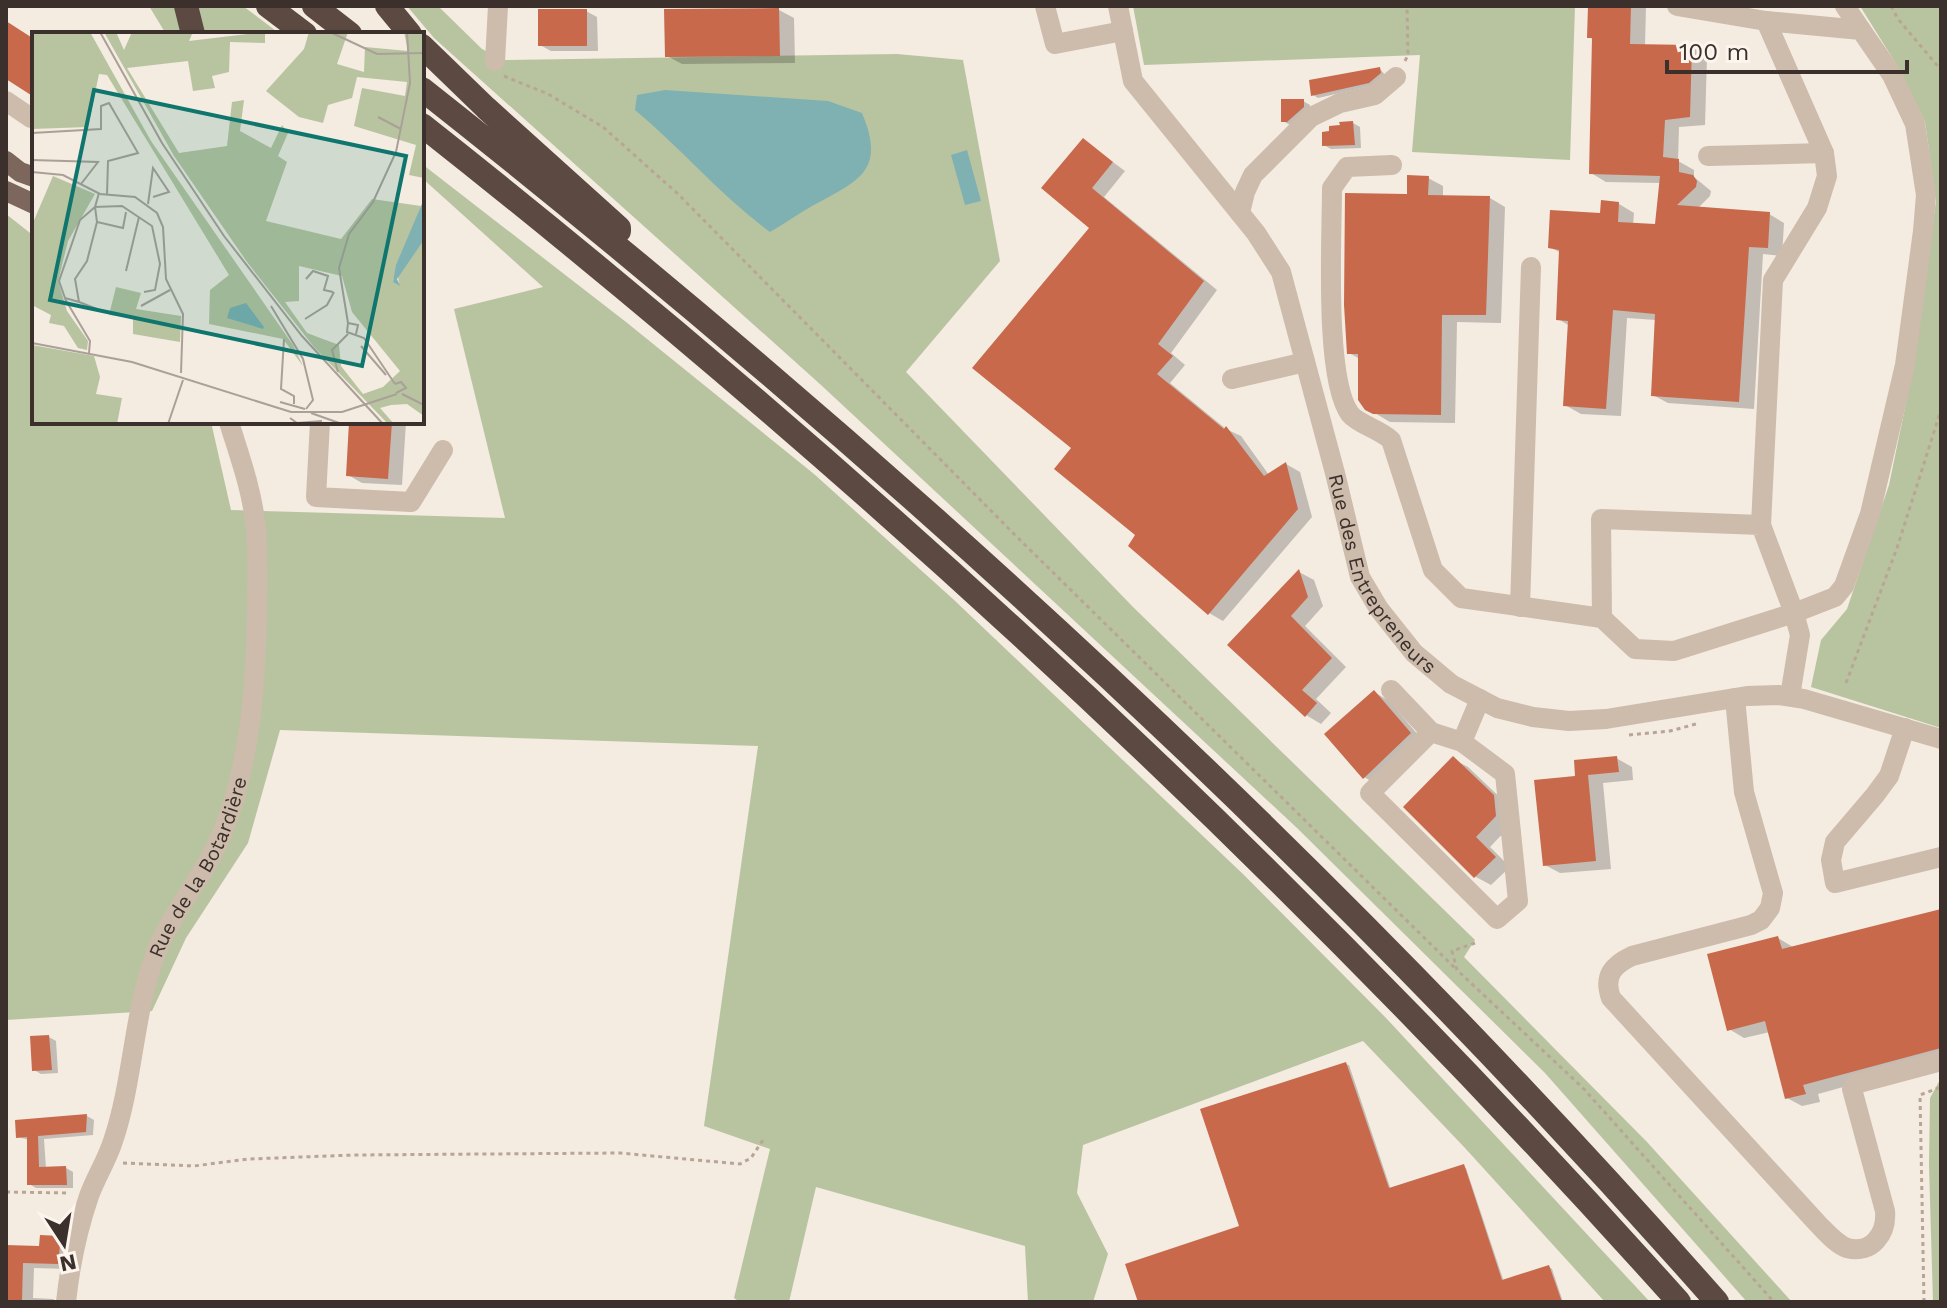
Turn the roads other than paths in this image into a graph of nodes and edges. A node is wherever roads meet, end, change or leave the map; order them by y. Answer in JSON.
{"nodes":[{"id":1,"x":186,"y":6,"type":"edge"},
{"id":2,"x":268,"y":6,"type":"edge"},
{"id":3,"x":314,"y":6,"type":"edge"},
{"id":4,"x":387,"y":6,"type":"edge"},
{"id":5,"x":498,"y":6,"type":"edge"},
{"id":6,"x":1045,"y":6,"type":"edge"},
{"id":7,"x":1118,"y":6,"type":"edge"},
{"id":8,"x":1677,"y":6,"type":"edge"},
{"id":9,"x":1845,"y":6,"type":"edge"},
{"id":10,"x":1766,"y":21,"type":"junction"},
{"id":11,"x":1861,"y":30,"type":"junction"},
{"id":12,"x":1123,"y":31,"type":"junction"},
{"id":13,"x":192,"y":32,"type":"edge"},
{"id":14,"x":302,"y":32,"type":"edge"},
{"id":15,"x":347,"y":32,"type":"edge"},
{"id":16,"x":408,"y":32,"type":"edge"},
{"id":17,"x":424,"y":48,"type":"edge"},
{"id":18,"x":495,"y":61,"type":"road end"},
{"id":19,"x":1396,"y":77,"type":"road end"},
{"id":20,"x":424,"y":91,"type":"edge"},
{"id":21,"x":6,"y":101,"type":"edge"},
{"id":22,"x":31,"y":118,"type":"dead end"},
{"id":23,"x":424,"y":127,"type":"edge"},
{"id":24,"x":424,"y":144,"type":"edge"},
{"id":25,"x":1824,"y":153,"type":"junction"},
{"id":26,"x":1708,"y":156,"type":"dead end"},
{"id":27,"x":6,"y":161,"type":"edge"},
{"id":28,"x":1392,"y":165,"type":"dead end"},
{"id":29,"x":32,"y":176,"type":"edge"},
{"id":30,"x":490,"y":178,"type":"junction"},
{"id":31,"x":6,"y":191,"type":"edge"},
{"id":32,"x":32,"y":203,"type":"edge"},
{"id":33,"x":1240,"y":213,"type":"junction"},
{"id":34,"x":617,"y":246,"type":"junction"},
{"id":35,"x":1531,"y":267,"type":"dead end"},
{"id":36,"x":1305,"y":362,"type":"junction"},
{"id":37,"x":1232,"y":379,"type":"dead end"},
{"id":38,"x":230,"y":424,"type":"edge"},
{"id":39,"x":320,"y":424,"type":"edge"},
{"id":40,"x":443,"y":450,"type":"dead end"},
{"id":41,"x":1761,"y":525,"type":"junction"},
{"id":42,"x":1520,"y":607,"type":"junction"},
{"id":43,"x":1794,"y":613,"type":"junction"},
{"id":44,"x":1602,"y":618,"type":"junction"},
{"id":45,"x":1391,"y":690,"type":"dead end"},
{"id":46,"x":1790,"y":696,"type":"junction"},
{"id":47,"x":1735,"y":698,"type":"junction"},
{"id":48,"x":1480,"y":699,"type":"junction"},
{"id":49,"x":1905,"y":728,"type":"junction"},
{"id":50,"x":1431,"y":732,"type":"junction"},
{"id":51,"x":1941,"y":739,"type":"edge"},
{"id":52,"x":1462,"y":742,"type":"junction"},
{"id":53,"x":1941,"y":857,"type":"edge"},
{"id":54,"x":1941,"y":1061,"type":"edge"},
{"id":55,"x":66,"y":1302,"type":"edge"},
{"id":56,"x":1679,"y":1302,"type":"edge"},
{"id":57,"x":1717,"y":1302,"type":"edge"}],
"edges":[{"from":1,"to":13,"type":"highway"},
{"from":2,"to":14,"type":"highway"},
{"from":3,"to":15,"type":"highway"},
{"from":4,"to":16,"type":"highway"},
{"from":5,"to":18,"type":"street"},
{"from":6,"to":12,"type":"street"},
{"from":7,"to":12,"type":"street","name":"Rue des Entrepreneurs"},
{"from":8,"to":10,"type":"street"},
{"from":9,"to":11,"type":"street"},
{"from":10,"to":11,"type":"street"},
{"from":10,"to":25,"type":"street"},
{"from":11,"to":43,"type":"street"},
{"from":12,"to":33,"type":"street","name":"Rue des Entrepreneurs"},
{"from":17,"to":34,"type":"highway"},
{"from":19,"to":33,"type":"street"},
{"from":20,"to":34,"type":"highway"},
{"from":21,"to":22,"type":"street"},
{"from":23,"to":30,"type":"highway"},
{"from":24,"to":30,"type":"highway"},
{"from":25,"to":26,"type":"street"},
{"from":25,"to":41,"type":"street"},
{"from":27,"to":29,"type":"main road"},
{"from":28,"to":42,"type":"street"},
{"from":30,"to":56,"type":"highway"},
{"from":31,"to":32,"type":"main road"},
{"from":33,"to":36,"type":"street","name":"Rue des Entrepreneurs"},
{"from":34,"to":57,"type":"highway"},
{"from":35,"to":42,"type":"street"},
{"from":36,"to":37,"type":"street"},
{"from":36,"to":48,"type":"street","name":"Rue des Entrepreneurs"},
{"from":38,"to":55,"type":"street","name":"Rue de la Botardière"},
{"from":39,"to":40,"type":"street"},
{"from":41,"to":43,"type":"street"},
{"from":41,"to":44,"type":"street"},
{"from":42,"to":44,"type":"street"},
{"from":43,"to":44,"type":"street"},
{"from":43,"to":46,"type":"street"},
{"from":45,"to":50,"type":"street"},
{"from":46,"to":47,"type":"street","name":"Rue des Entrepreneurs"},
{"from":46,"to":49,"type":"street","name":"Rue des Entrepreneurs"},
{"from":47,"to":48,"type":"street","name":"Rue des Entrepreneurs"},
{"from":47,"to":54,"type":"street"},
{"from":48,"to":52,"type":"street"},
{"from":49,"to":51,"type":"street","name":"Rue des Entrepreneurs"},
{"from":49,"to":53,"type":"street"},
{"from":50,"to":52,"type":"street"},
{"from":50,"to":52,"type":"street"}]}
